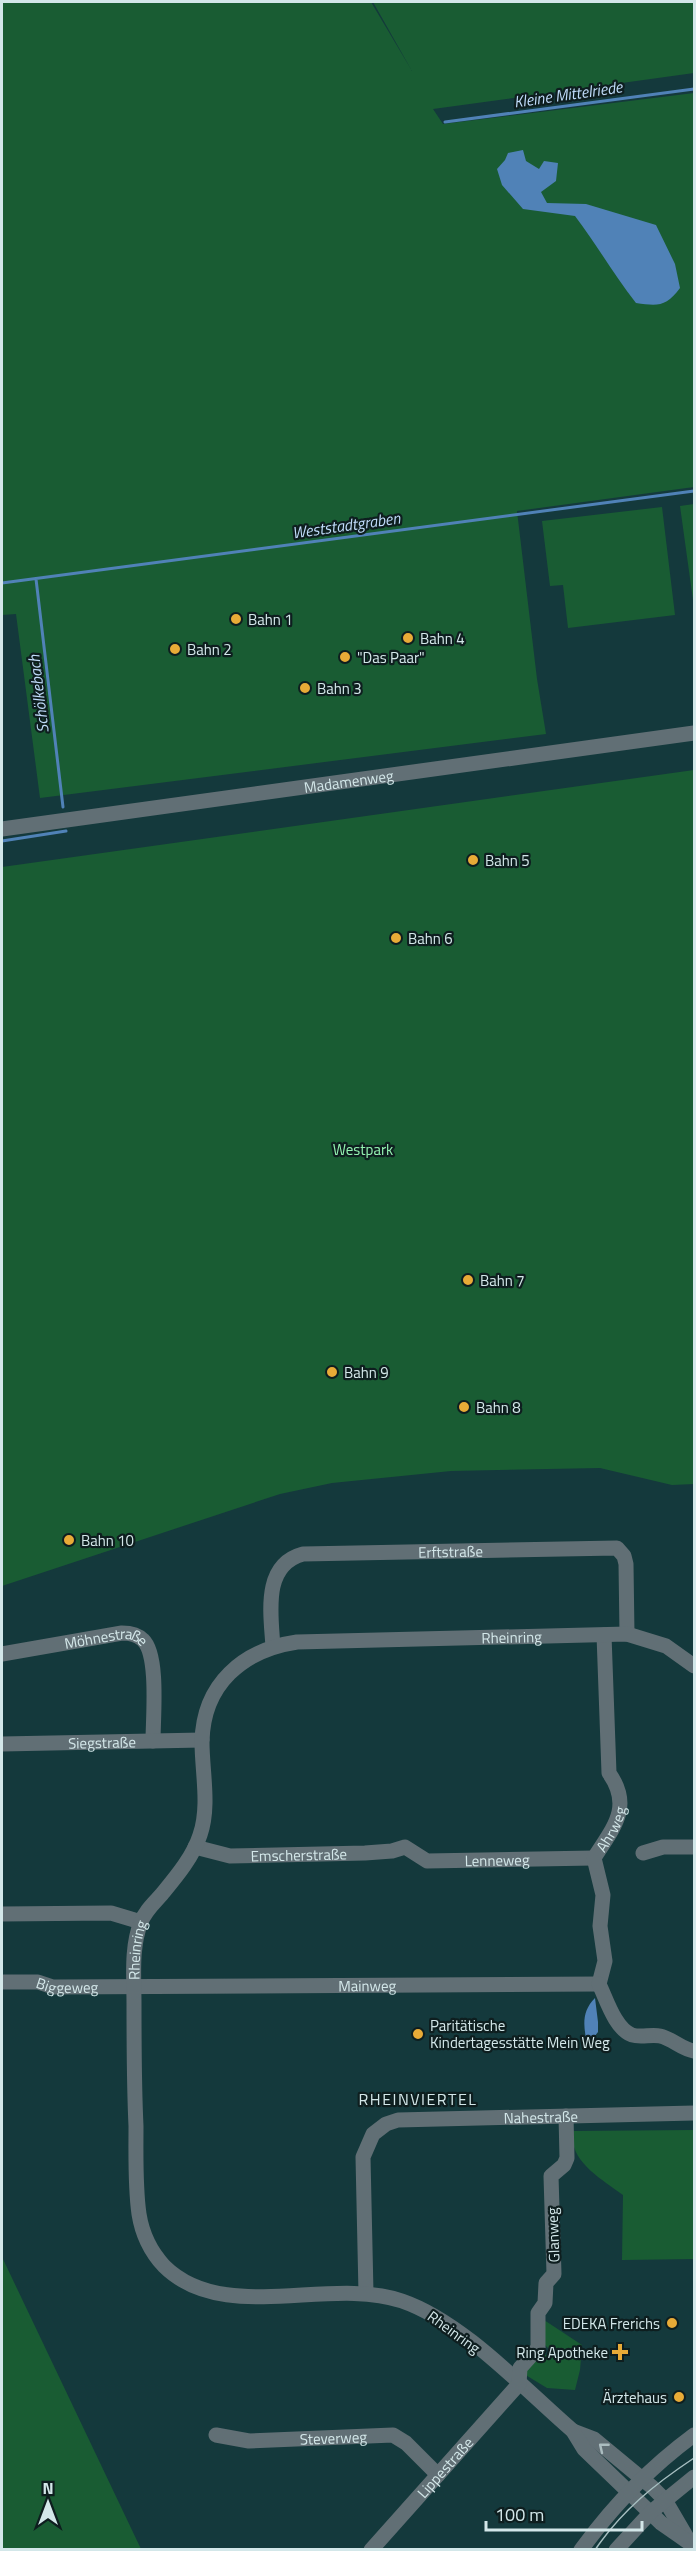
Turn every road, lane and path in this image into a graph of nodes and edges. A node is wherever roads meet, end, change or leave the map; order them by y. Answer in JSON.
{"nodes":[{"id":1,"x":694,"y":733,"type":"edge"},
{"id":2,"x":2,"y":829,"type":"edge"},
{"id":3,"x":627,"y":1634,"type":"junction"},
{"id":4,"x":604,"y":1635,"type":"junction"},
{"id":5,"x":273,"y":1647,"type":"junction"},
{"id":6,"x":2,"y":1654,"type":"edge"},
{"id":7,"x":694,"y":1666,"type":"edge"},
{"id":8,"x":202,"y":1740,"type":"junction"},
{"id":9,"x":153,"y":1741,"type":"junction"},
{"id":10,"x":2,"y":1744,"type":"edge"},
{"id":11,"x":195,"y":1847,"type":"junction"},
{"id":12,"x":405,"y":1847,"type":"joint"},
{"id":13,"x":694,"y":1847,"type":"edge"},
{"id":14,"x":643,"y":1853,"type":"dead end"},
{"id":15,"x":594,"y":1858,"type":"junction"},
{"id":16,"x":2,"y":1914,"type":"edge"},
{"id":17,"x":141,"y":1923,"type":"junction"},
{"id":18,"x":2,"y":1982,"type":"edge"},
{"id":19,"x":599,"y":1984,"type":"junction"},
{"id":20,"x":134,"y":1987,"type":"junction"},
{"id":21,"x":694,"y":2051,"type":"edge"},
{"id":22,"x":694,"y":2113,"type":"edge"},
{"id":23,"x":566,"y":2116,"type":"junction"},
{"id":24,"x":366,"y":2293,"type":"junction"},
{"id":25,"x":519,"y":2384,"type":"junction"},
{"id":26,"x":573,"y":2432,"type":"junction"},
{"id":27,"x":216,"y":2435,"type":"dead end"},
{"id":28,"x":694,"y":2435,"type":"edge"},
{"id":29,"x":438,"y":2475,"type":"junction"},
{"id":30,"x":694,"y":2476,"type":"edge"},
{"id":31,"x":643,"y":2480,"type":"junction"},
{"id":32,"x":630,"y":2493,"type":"junction"},
{"id":33,"x":665,"y":2500,"type":"junction"},
{"id":34,"x":651,"y":2512,"type":"junction"},
{"id":35,"x":693,"y":2546,"type":"edge"},
{"id":36,"x":371,"y":2550,"type":"edge"},
{"id":37,"x":580,"y":2550,"type":"edge"},
{"id":38,"x":616,"y":2550,"type":"edge"}],
"edges":[{"from":1,"to":2,"type":"street","name":"Madamenweg"},
{"from":3,"to":4,"type":"street","name":"Rheinring"},
{"from":3,"to":5,"type":"street","name":"Erftstraße"},
{"from":3,"to":7,"type":"street","name":"Rheinring"},
{"from":4,"to":5,"type":"street","name":"Rheinring"},
{"from":4,"to":15,"type":"street","name":"Ahrweg"},
{"from":5,"to":8,"type":"street","name":"Rheinring"},
{"from":6,"to":9,"type":"street","name":"Möhnestraße"},
{"from":8,"to":9,"type":"street","name":"Siegstraße"},
{"from":8,"to":11,"type":"street","name":"Rheinring"},
{"from":9,"to":10,"type":"street","name":"Siegstraße"},
{"from":11,"to":12,"type":"street","name":"Emscherstraße"},
{"from":11,"to":17,"type":"street","name":"Rheinring"},
{"from":12,"to":15,"type":"street","name":"Lenneweg"},
{"from":13,"to":14,"type":"street"},
{"from":15,"to":19,"type":"street","name":"Ahrweg"},
{"from":16,"to":17,"type":"street"},
{"from":17,"to":20,"type":"street","name":"Rheinring"},
{"from":18,"to":20,"type":"street","name":"Biggeweg"},
{"from":19,"to":20,"type":"street","name":"Mainweg"},
{"from":19,"to":21,"type":"street"},
{"from":20,"to":24,"type":"street","name":"Rheinring"},
{"from":22,"to":23,"type":"street","name":"Nahestraße"},
{"from":23,"to":24,"type":"street","name":"Nahestraße"},
{"from":23,"to":25,"type":"street","name":"Glanweg"},
{"from":24,"to":25,"type":"street","name":"Rheinring"},
{"from":25,"to":26,"type":"street","name":"Rheinring"},
{"from":25,"to":29,"type":"street","name":"Lippestraße"},
{"from":31,"to":26,"type":"street","name":"Rheinring","one_way":true},
{"from":26,"to":32,"type":"street","name":"Rheinring"},
{"from":27,"to":29,"type":"street","name":"Steverweg"},
{"from":28,"to":31,"type":"street"},
{"from":29,"to":36,"type":"street","name":"Lippestraße"},
{"from":30,"to":33,"type":"street"},
{"from":31,"to":32,"type":"street"},
{"from":31,"to":33,"type":"street","name":"Rheinring"},
{"from":32,"to":34,"type":"street","name":"Rheinring"},
{"from":32,"to":37,"type":"street"},
{"from":33,"to":34,"type":"street"},
{"from":33,"to":35,"type":"street","name":"Rheinring"},
{"from":34,"to":35,"type":"street","name":"Rheinring"},
{"from":34,"to":38,"type":"street"}]}
